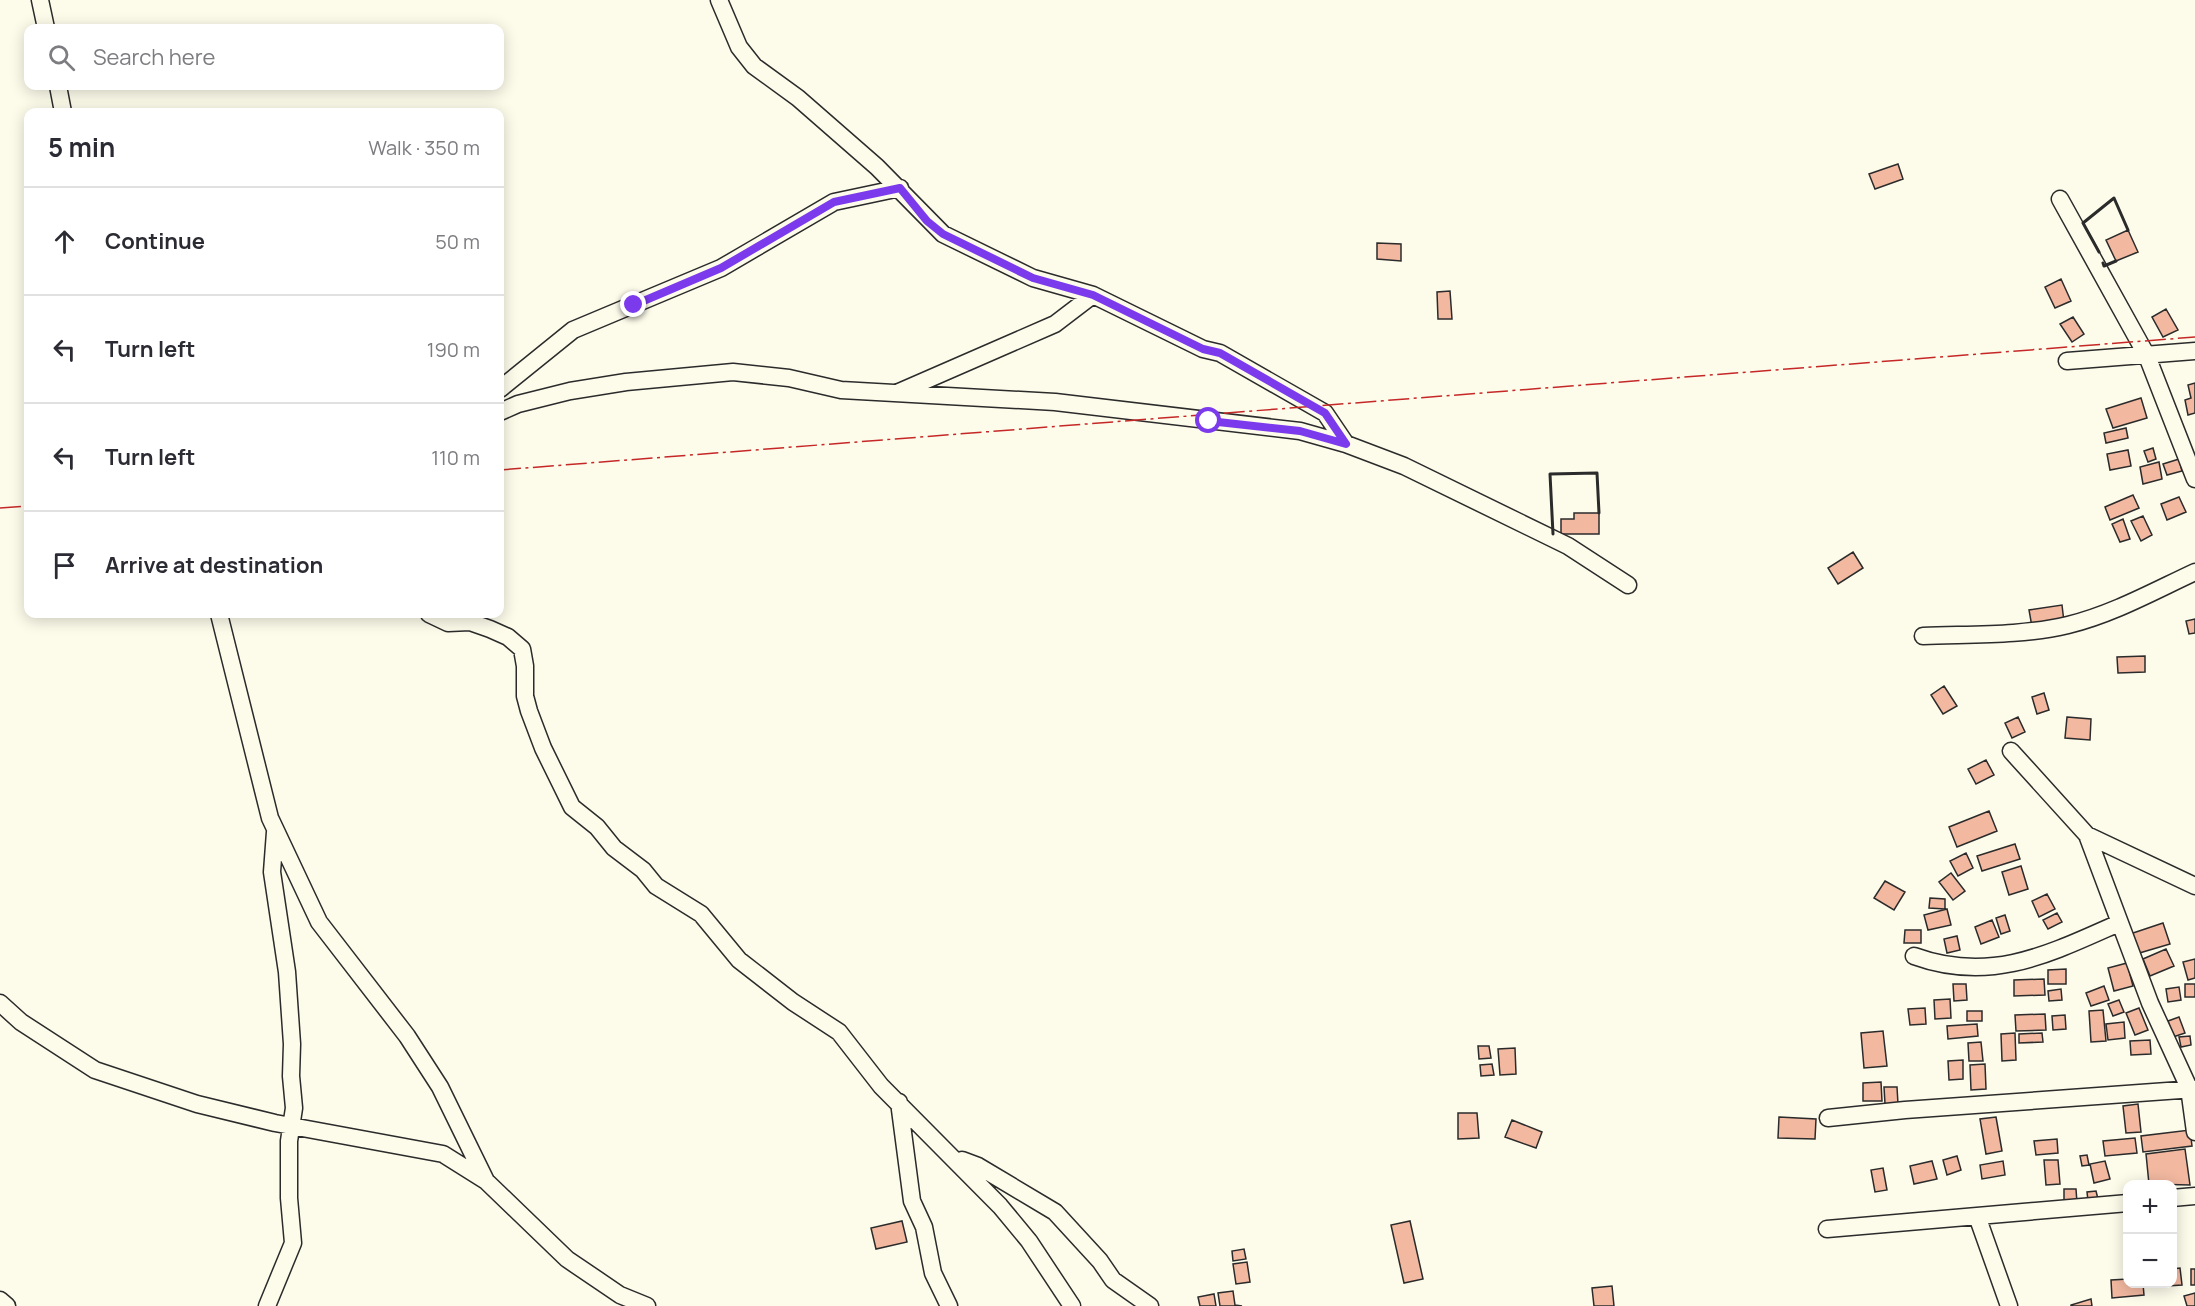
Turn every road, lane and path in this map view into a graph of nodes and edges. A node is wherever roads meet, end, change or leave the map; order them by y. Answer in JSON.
{"nodes":[{"id":1,"x":40,"y":0,"type":"edge"},
{"id":2,"x":719,"y":0,"type":"edge"},
{"id":3,"x":45,"y":24,"type":"edge"},
{"id":4,"x":59,"y":90,"type":"edge"},
{"id":5,"x":62,"y":108,"type":"edge"},
{"id":6,"x":900,"y":188,"type":"junction"},
{"id":7,"x":2060,"y":199,"type":"dead end"},
{"id":8,"x":1093,"y":295,"type":"junction"},
{"id":9,"x":2195,"y":351,"type":"edge"},
{"id":10,"x":2147,"y":356,"type":"junction"},
{"id":11,"x":2067,"y":361,"type":"dead end"},
{"id":12,"x":504,"y":385,"type":"edge"},
{"id":13,"x":895,"y":393,"type":"junction"},
{"id":14,"x":504,"y":410,"type":"edge"},
{"id":15,"x":1346,"y":444,"type":"junction"},
{"id":16,"x":2195,"y":479,"type":"edge"},
{"id":17,"x":2195,"y":572,"type":"edge"},
{"id":18,"x":1628,"y":585,"type":"dead end"},
{"id":19,"x":220,"y":618,"type":"edge"},
{"id":20,"x":437,"y":618,"type":"edge"},
{"id":21,"x":1923,"y":636,"type":"dead end"},
{"id":22,"x":2011,"y":752,"type":"dead end"},
{"id":23,"x":276,"y":830,"type":"junction"},
{"id":24,"x":2087,"y":835,"type":"junction"},
{"id":25,"x":2195,"y":886,"type":"edge"},
{"id":26,"x":2119,"y":923,"type":"junction"},
{"id":27,"x":1914,"y":956,"type":"dead end"},
{"id":28,"x":0,"y":1003,"type":"edge"},
{"id":29,"x":2192,"y":1089,"type":"edge"},
{"id":30,"x":899,"y":1102,"type":"junction"},
{"id":31,"x":1828,"y":1118,"type":"dead end"},
{"id":32,"x":291,"y":1126,"type":"junction"},
{"id":33,"x":2195,"y":1132,"type":"edge"},
{"id":34,"x":951,"y":1156,"type":"junction"},
{"id":35,"x":486,"y":1181,"type":"junction"},
{"id":36,"x":2195,"y":1196,"type":"edge"},
{"id":37,"x":2177,"y":1198,"type":"edge"},
{"id":38,"x":2123,"y":1203,"type":"edge"},
{"id":39,"x":1977,"y":1216,"type":"junction"},
{"id":40,"x":1827,"y":1229,"type":"dead end"},
{"id":41,"x":0,"y":1300,"type":"edge"},
{"id":42,"x":7,"y":1306,"type":"edge"},
{"id":43,"x":267,"y":1306,"type":"edge"},
{"id":44,"x":647,"y":1306,"type":"edge"},
{"id":45,"x":949,"y":1306,"type":"edge"},
{"id":46,"x":1072,"y":1306,"type":"edge"},
{"id":47,"x":1150,"y":1306,"type":"edge"},
{"id":48,"x":2009,"y":1306,"type":"edge"}],
"edges":[{"from":1,"to":3,"type":"street"},
{"from":2,"to":6,"type":"street"},
{"from":4,"to":5,"type":"street"},
{"from":6,"to":8,"type":"street"},
{"from":6,"to":12,"type":"street"},
{"from":7,"to":10,"type":"street"},
{"from":8,"to":13,"type":"street"},
{"from":8,"to":15,"type":"street"},
{"from":9,"to":10,"type":"street"},
{"from":10,"to":11,"type":"street"},
{"from":10,"to":16,"type":"street"},
{"from":13,"to":14,"type":"street"},
{"from":13,"to":15,"type":"street"},
{"from":15,"to":18,"type":"street"},
{"from":17,"to":21,"type":"street"},
{"from":19,"to":23,"type":"street"},
{"from":20,"to":30,"type":"street"},
{"from":22,"to":24,"type":"street"},
{"from":23,"to":32,"type":"street"},
{"from":23,"to":35,"type":"street"},
{"from":24,"to":25,"type":"street"},
{"from":24,"to":26,"type":"street"},
{"from":26,"to":27,"type":"street"},
{"from":26,"to":29,"type":"street"},
{"from":28,"to":32,"type":"street"},
{"from":29,"to":31,"type":"street"},
{"from":29,"to":33,"type":"street"},
{"from":30,"to":34,"type":"street"},
{"from":30,"to":45,"type":"street"},
{"from":32,"to":35,"type":"street"},
{"from":32,"to":43,"type":"street"},
{"from":34,"to":46,"type":"street"},
{"from":34,"to":47,"type":"street"},
{"from":35,"to":44,"type":"street"},
{"from":36,"to":37,"type":"street"},
{"from":38,"to":39,"type":"street"},
{"from":39,"to":40,"type":"street"},
{"from":39,"to":48,"type":"street"},
{"from":41,"to":42,"type":"street"}]}
